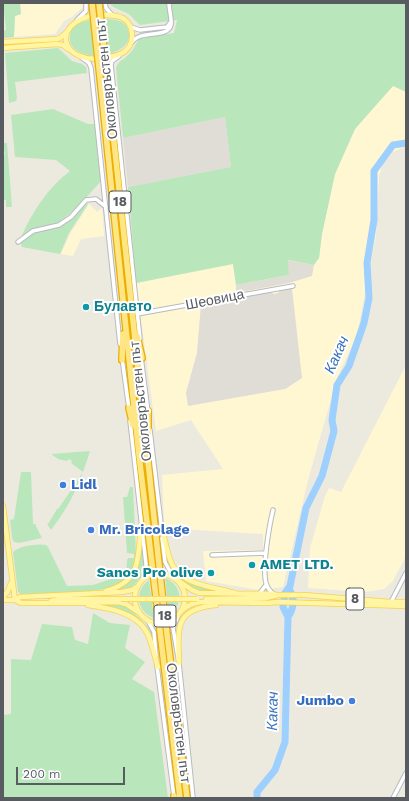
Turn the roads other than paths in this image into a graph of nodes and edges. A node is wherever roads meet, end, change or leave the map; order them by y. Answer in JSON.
{"nodes":[{"id":1,"x":86,"y":3,"type":"edge"},
{"id":2,"x":92,"y":3,"type":"edge"},
{"id":3,"x":99,"y":3,"type":"edge"},
{"id":4,"x":105,"y":3,"type":"edge"},
{"id":5,"x":169,"y":3,"type":"edge"},
{"id":6,"x":113,"y":15,"type":"junction"},
{"id":7,"x":76,"y":21,"type":"junction"},
{"id":8,"x":171,"y":23,"type":"junction"},
{"id":9,"x":131,"y":27,"type":"junction"},
{"id":10,"x":69,"y":29,"type":"junction"},
{"id":11,"x":3,"y":42,"type":"edge"},
{"id":12,"x":131,"y":43,"type":"junction"},
{"id":13,"x":3,"y":48,"type":"edge"},
{"id":14,"x":70,"y":50,"type":"junction"},
{"id":15,"x":123,"y":53,"type":"junction"},
{"id":16,"x":81,"y":57,"type":"junction"},
{"id":17,"x":106,"y":207,"type":"junction"},
{"id":18,"x":18,"y":242,"type":"dead end"},
{"id":19,"x":293,"y":286,"type":"dead end"},
{"id":20,"x":131,"y":308,"type":"junction"},
{"id":21,"x":123,"y":310,"type":"junction"},
{"id":22,"x":137,"y":314,"type":"junction"},
{"id":23,"x":142,"y":358,"type":"junction"},
{"id":24,"x":122,"y":360,"type":"junction"},
{"id":25,"x":129,"y":408,"type":"junction"},
{"id":26,"x":148,"y":411,"type":"junction"},
{"id":27,"x":139,"y":455,"type":"junction"},
{"id":28,"x":148,"y":463,"type":"junction"},
{"id":29,"x":3,"y":506,"type":"edge"},
{"id":30,"x":273,"y":510,"type":"dead end"},
{"id":31,"x":141,"y":529,"type":"junction"},
{"id":32,"x":162,"y":530,"type":"junction"},
{"id":33,"x":266,"y":553,"type":"junction"},
{"id":34,"x":212,"y":555,"type":"dead end"},
{"id":35,"x":406,"y":573,"type":"edge"},
{"id":36,"x":174,"y":578,"type":"junction"},
{"id":37,"x":142,"y":580,"type":"junction"},
{"id":38,"x":12,"y":581,"type":"junction"},
{"id":39,"x":266,"y":585,"type":"junction"},
{"id":40,"x":138,"y":586,"type":"junction"},
{"id":41,"x":99,"y":593,"type":"junction"},
{"id":42,"x":235,"y":593,"type":"junction"},
{"id":43,"x":259,"y":594,"type":"junction"},
{"id":44,"x":273,"y":594,"type":"junction"},
{"id":45,"x":278,"y":595,"type":"junction"},
{"id":46,"x":3,"y":596,"type":"edge"},
{"id":47,"x":44,"y":596,"type":"junction"},
{"id":48,"x":266,"y":598,"type":"junction"},
{"id":49,"x":62,"y":599,"type":"junction"},
{"id":50,"x":158,"y":599,"type":"junction"},
{"id":51,"x":3,"y":600,"type":"edge"},
{"id":52,"x":15,"y":600,"type":"junction"},
{"id":53,"x":39,"y":602,"type":"junction"},
{"id":54,"x":278,"y":602,"type":"junction"},
{"id":55,"x":406,"y":602,"type":"edge"},
{"id":56,"x":78,"y":603,"type":"junction"},
{"id":57,"x":228,"y":603,"type":"junction"},
{"id":58,"x":389,"y":604,"type":"junction"},
{"id":59,"x":406,"y":606,"type":"edge"},
{"id":60,"x":138,"y":612,"type":"junction"},
{"id":61,"x":179,"y":614,"type":"junction"},
{"id":62,"x":148,"y":621,"type":"junction"},
{"id":63,"x":179,"y":663,"type":"junction"},
{"id":64,"x":158,"y":667,"type":"junction"},
{"id":65,"x":406,"y":773,"type":"edge"},
{"id":66,"x":175,"y":797,"type":"edge"},
{"id":67,"x":188,"y":798,"type":"edge"},
{"id":68,"x":193,"y":798,"type":"edge"},
{"id":69,"x":393,"y":798,"type":"edge"}],
"edges":[{"from":1,"to":7,"type":"street","name":"Околовръстен път"},
{"from":2,"to":21,"type":"highway","name":"Околовръстен път","number":"18","bridge":true},
{"from":3,"to":20,"type":"highway","name":"Околовръстен път","number":"18","bridge":true},
{"from":4,"to":6,"type":"street","name":"Околовръстен път"},
{"from":5,"to":8,"type":"street"},
{"from":6,"to":7,"type":"main road"},
{"from":6,"to":9,"type":"main road"},
{"from":7,"to":10,"type":"main road"},
{"from":8,"to":9,"type":"street"},
{"from":8,"to":12,"type":"street"},
{"from":9,"to":12,"type":"main road"},
{"from":10,"to":11,"type":"main road"},
{"from":10,"to":14,"type":"main road"},
{"from":12,"to":15,"type":"main road"},
{"from":13,"to":14,"type":"main road"},
{"from":14,"to":16,"type":"main road"},
{"from":15,"to":16,"type":"main road"},
{"from":15,"to":22,"type":"street","name":"Околовръстен път"},
{"from":16,"to":17,"type":"street","name":"Околовръстен път"},
{"from":17,"to":18,"type":"street"},
{"from":17,"to":24,"type":"street","name":"Околовръстен път"},
{"from":19,"to":22,"type":"street","name":"Шеовица"},
{"from":20,"to":23,"type":"highway"},
{"from":20,"to":28,"type":"highway","name":"Околовръстен път","number":"18"},
{"from":21,"to":24,"type":"highway"},
{"from":21,"to":27,"type":"highway","name":"Околовръстен път","number":"18"},
{"from":22,"to":23,"type":"street","name":"Околовръстен път"},
{"from":23,"to":26,"type":"street","name":"Околовръстен път"},
{"from":24,"to":25,"type":"street","name":"Околовръстен път"},
{"from":25,"to":27,"type":"highway"},
{"from":25,"to":31,"type":"street","name":"Околовръстен път"},
{"from":26,"to":28,"type":"highway"},
{"from":26,"to":32,"type":"street","name":"Околовръстен път"},
{"from":27,"to":50,"type":"highway","name":"Околовръстен път","number":"18"},
{"from":28,"to":67,"type":"highway","name":"Околовръстен път","number":"18"},
{"from":29,"to":38,"type":"main road"},
{"from":30,"to":33,"type":"street"},
{"from":31,"to":37,"type":"street","name":"Околовръстен път"},
{"from":31,"to":41,"type":"main road"},
{"from":32,"to":36,"type":"street","name":"Околовръстен път"},
{"from":32,"to":42,"type":"main road"},
{"from":33,"to":34,"type":"street"},
{"from":33,"to":39,"type":"street"},
{"from":35,"to":58,"type":"street"},
{"from":36,"to":37,"type":"main road","number":"8","bridge":true},
{"from":36,"to":42,"type":"main road","number":"8"},
{"from":36,"to":61,"type":"main road"},
{"from":37,"to":40,"type":"main road","number":"8"},
{"from":38,"to":46,"type":"main road"},
{"from":38,"to":52,"type":"main road"},
{"from":39,"to":43,"type":"street"},
{"from":39,"to":44,"type":"street"},
{"from":40,"to":41,"type":"main road"},
{"from":40,"to":60,"type":"main road","number":"8"},
{"from":41,"to":47,"type":"main road"},
{"from":42,"to":43,"type":"main road","number":"8"},
{"from":43,"to":44,"type":"main road","number":"8"},
{"from":44,"to":45,"type":"main road","number":"8"},
{"from":45,"to":48,"type":"main road"},
{"from":45,"to":58,"type":"main road","number":"8"},
{"from":47,"to":49,"type":"main road"},
{"from":47,"to":52,"type":"main road"},
{"from":48,"to":50,"type":"main road","bridge":true},
{"from":48,"to":54,"type":"main road"},
{"from":49,"to":50,"type":"main road","bridge":true},
{"from":49,"to":53,"type":"main road"},
{"from":50,"to":66,"type":"highway","name":"Околовръстен път","number":"18"},
{"from":51,"to":52,"type":"main road"},
{"from":52,"to":53,"type":"main road"},
{"from":53,"to":56,"type":"main road"},
{"from":54,"to":57,"type":"main road","number":"8"},
{"from":54,"to":58,"type":"main road","number":"8"},
{"from":55,"to":58,"type":"main road","number":"8"},
{"from":56,"to":60,"type":"main road"},
{"from":56,"to":64,"type":"main road"},
{"from":57,"to":61,"type":"main road"},
{"from":57,"to":63,"type":"main road","number":"8"},
{"from":58,"to":59,"type":"main road","number":"8"},
{"from":60,"to":62,"type":"main road"},
{"from":61,"to":62,"type":"main road","bridge":true},
{"from":61,"to":63,"type":"street"},
{"from":62,"to":64,"type":"street"},
{"from":63,"to":68,"type":"street","number":"8"},
{"from":64,"to":66,"type":"street"},
{"from":65,"to":69,"type":"street"}]}
